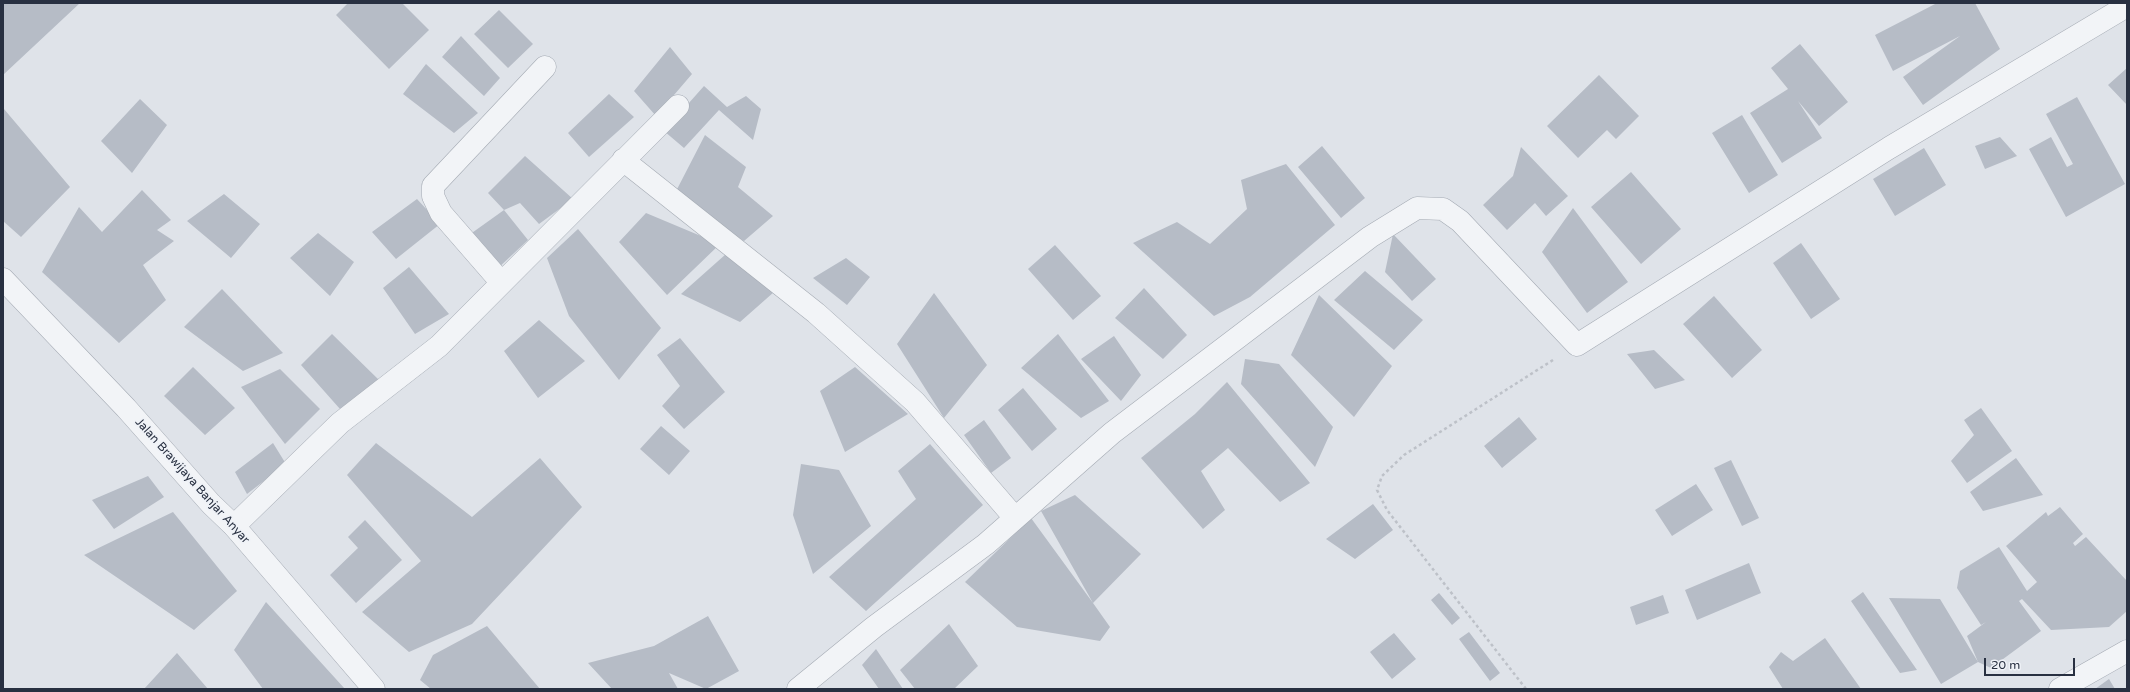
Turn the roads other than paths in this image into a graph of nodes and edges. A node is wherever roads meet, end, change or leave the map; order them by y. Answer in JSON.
{"nodes":[{"id":1,"x":2127,"y":6,"type":"edge"},
{"id":2,"x":545,"y":66,"type":"dead end"},
{"id":3,"x":678,"y":106,"type":"dead end"},
{"id":4,"x":623,"y":160,"type":"junction"},
{"id":5,"x":3,"y":279,"type":"edge"},
{"id":6,"x":501,"y":282,"type":"junction"},
{"id":7,"x":1015,"y":518,"type":"junction"},
{"id":8,"x":234,"y":526,"type":"junction"},
{"id":9,"x":2127,"y":651,"type":"edge"},
{"id":10,"x":374,"y":689,"type":"edge"},
{"id":11,"x":798,"y":689,"type":"edge"},
{"id":12,"x":2060,"y":689,"type":"edge"}],
"edges":[{"from":1,"to":7,"type":"street"},
{"from":2,"to":6,"type":"street"},
{"from":3,"to":4,"type":"street"},
{"from":4,"to":6,"type":"street"},
{"from":4,"to":7,"type":"street"},
{"from":5,"to":8,"type":"street","name":"Jalan Brawijaya Banjar Anyar"},
{"from":6,"to":8,"type":"street"},
{"from":7,"to":11,"type":"street"},
{"from":8,"to":10,"type":"street","name":"Jalan Brawijaya Banjar Anyar"},
{"from":9,"to":12,"type":"street"}]}
